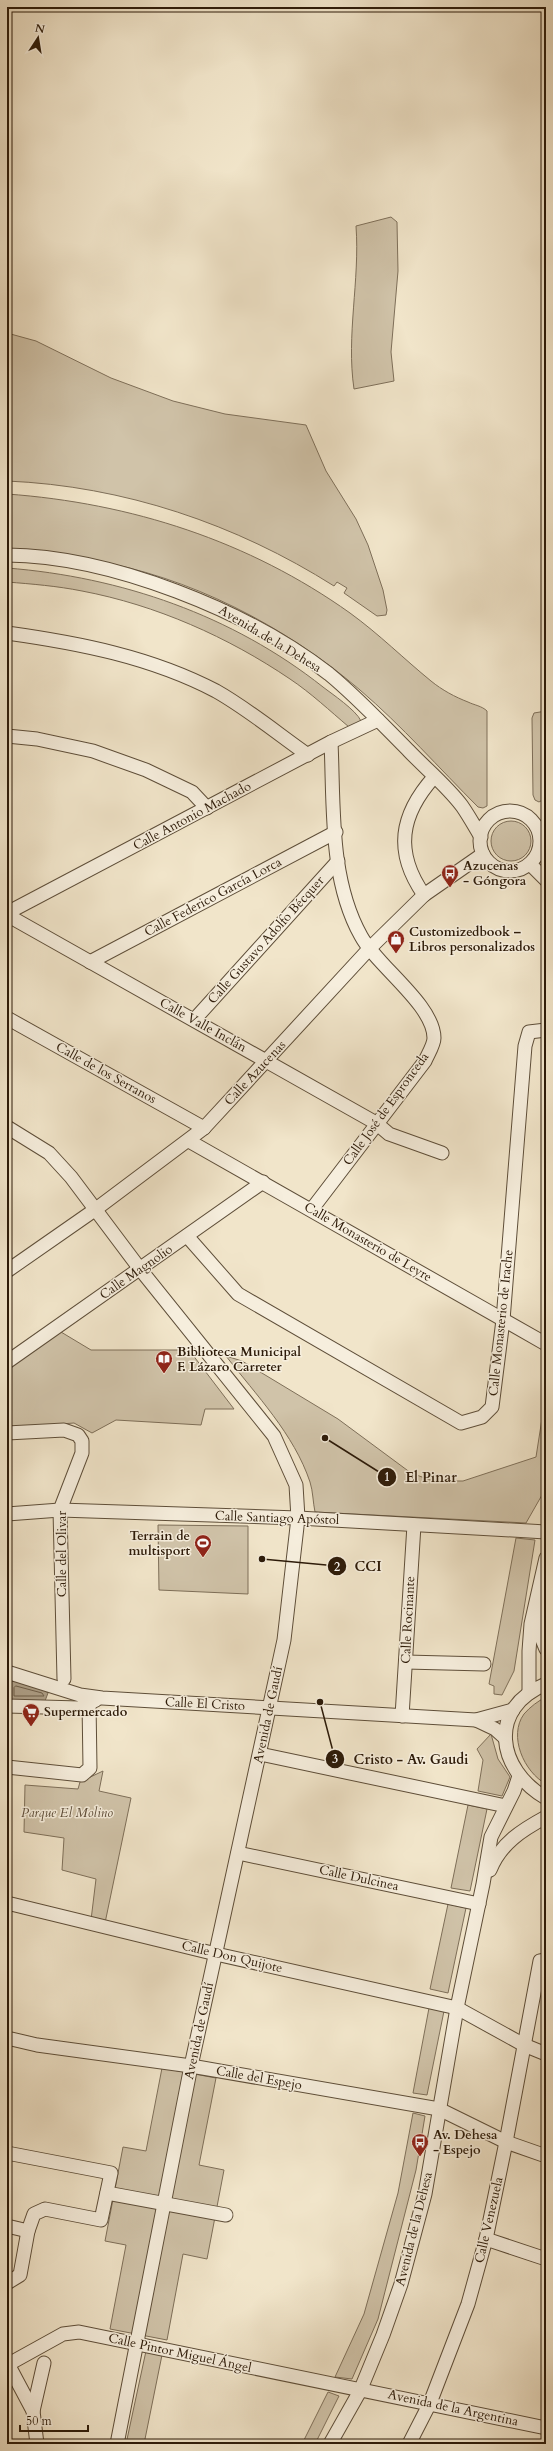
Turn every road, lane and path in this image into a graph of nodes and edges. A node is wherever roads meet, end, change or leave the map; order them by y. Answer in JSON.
{"nodes":[{"id":1,"x":7,"y":555,"type":"edge"},
{"id":2,"x":7,"y":633,"type":"edge"},
{"id":3,"x":378,"y":720,"type":"junction"},
{"id":4,"x":7,"y":736,"type":"edge"},
{"id":5,"x":331,"y":742,"type":"junction"},
{"id":6,"x":308,"y":755,"type":"junction"},
{"id":7,"x":434,"y":777,"type":"junction"},
{"id":8,"x":462,"y":806,"type":"junction"},
{"id":9,"x":207,"y":808,"type":"junction"},
{"id":10,"x":491,"y":819,"type":"junction"},
{"id":11,"x":532,"y":820,"type":"junction"},
{"id":12,"x":546,"y":822,"type":"edge"},
{"id":13,"x":336,"y":832,"type":"junction"},
{"id":14,"x":543,"y":836,"type":"edge"},
{"id":15,"x":481,"y":838,"type":"junction"},
{"id":16,"x":483,"y":854,"type":"junction"},
{"id":17,"x":338,"y":861,"type":"junction"},
{"id":18,"x":530,"y":864,"type":"junction"},
{"id":19,"x":546,"y":880,"type":"edge"},
{"id":20,"x":424,"y":895,"type":"junction"},
{"id":21,"x":7,"y":914,"type":"edge"},
{"id":22,"x":369,"y":949,"type":"junction"},
{"id":23,"x":90,"y":962,"type":"junction"},
{"id":24,"x":7,"y":1018,"type":"edge"},
{"id":25,"x":194,"y":1020,"type":"junction"},
{"id":26,"x":546,"y":1030,"type":"edge"},
{"id":27,"x":266,"y":1061,"type":"junction"},
{"id":28,"x":376,"y":1123,"type":"junction"},
{"id":29,"x":7,"y":1127,"type":"edge"},
{"id":30,"x":204,"y":1128,"type":"junction"},
{"id":31,"x":189,"y":1141,"type":"junction"},
{"id":32,"x":442,"y":1153,"type":"dead end"},
{"id":33,"x":263,"y":1182,"type":"junction"},
{"id":34,"x":96,"y":1209,"type":"junction"},
{"id":35,"x":312,"y":1209,"type":"junction"},
{"id":36,"x":187,"y":1236,"type":"junction"},
{"id":37,"x":140,"y":1270,"type":"junction"},
{"id":38,"x":7,"y":1271,"type":"edge"},
{"id":39,"x":503,"y":1320,"type":"junction"},
{"id":40,"x":546,"y":1344,"type":"edge"},
{"id":41,"x":7,"y":1362,"type":"edge"},
{"id":42,"x":7,"y":1433,"type":"edge"},
{"id":43,"x":60,"y":1510,"type":"junction"},
{"id":44,"x":7,"y":1514,"type":"edge"},
{"id":45,"x":298,"y":1518,"type":"junction"},
{"id":46,"x":414,"y":1525,"type":"junction"},
{"id":47,"x":546,"y":1532,"type":"edge"},
{"id":48,"x":546,"y":1558,"type":"edge"},
{"id":49,"x":536,"y":1604,"type":"junction"},
{"id":50,"x":546,"y":1648,"type":"edge"},
{"id":51,"x":406,"y":1662,"type":"junction"},
{"id":52,"x":484,"y":1664,"type":"dead end"},
{"id":53,"x":7,"y":1672,"type":"edge"},
{"id":54,"x":64,"y":1679,"type":"junction"},
{"id":55,"x":42,"y":1682,"type":"junction"},
{"id":56,"x":546,"y":1684,"type":"edge"},
{"id":57,"x":68,"y":1691,"type":"junction"},
{"id":58,"x":529,"y":1693,"type":"junction"},
{"id":59,"x":102,"y":1698,"type":"junction"},
{"id":60,"x":89,"y":1702,"type":"junction"},
{"id":61,"x":7,"y":1706,"type":"edge"},
{"id":62,"x":269,"y":1707,"type":"junction"},
{"id":63,"x":62,"y":1708,"type":"junction"},
{"id":64,"x":513,"y":1710,"type":"junction"},
{"id":65,"x":402,"y":1716,"type":"junction"},
{"id":66,"x":476,"y":1720,"type":"junction"},
{"id":67,"x":505,"y":1738,"type":"junction"},
{"id":68,"x":260,"y":1754,"type":"junction"},
{"id":69,"x":7,"y":1768,"type":"edge"},
{"id":70,"x":518,"y":1776,"type":"junction"},
{"id":71,"x":546,"y":1798,"type":"edge"},
{"id":72,"x":506,"y":1806,"type":"junction"},
{"id":73,"x":546,"y":1817,"type":"edge"},
{"id":74,"x":238,"y":1853,"type":"junction"},
{"id":75,"x":483,"y":1884,"type":"junction"},
{"id":76,"x":7,"y":1904,"type":"edge"},
{"id":77,"x":479,"y":1904,"type":"junction"},
{"id":78,"x":216,"y":1954,"type":"junction"},
{"id":79,"x":543,"y":1960,"type":"edge"},
{"id":80,"x":457,"y":2008,"type":"junction"},
{"id":81,"x":7,"y":2038,"type":"edge"},
{"id":82,"x":524,"y":2046,"type":"junction"},
{"id":83,"x":546,"y":2054,"type":"edge"},
{"id":84,"x":192,"y":2066,"type":"junction"},
{"id":85,"x":439,"y":2108,"type":"junction"},
{"id":86,"x":506,"y":2142,"type":"junction"},
{"id":87,"x":7,"y":2153,"type":"edge"},
{"id":88,"x":546,"y":2156,"type":"edge"},
{"id":89,"x":107,"y":2193,"type":"junction"},
{"id":90,"x":164,"y":2203,"type":"junction"},
{"id":91,"x":226,"y":2215,"type":"dead end"},
{"id":92,"x":7,"y":2226,"type":"edge"},
{"id":93,"x":28,"y":2231,"type":"junction"},
{"id":94,"x":486,"y":2239,"type":"junction"},
{"id":95,"x":546,"y":2259,"type":"edge"},
{"id":96,"x":7,"y":2282,"type":"edge"},
{"id":97,"x":137,"y":2343,"type":"junction"},
{"id":98,"x":44,"y":2363,"type":"dead end"},
{"id":99,"x":8,"y":2365,"type":"edge"},
{"id":100,"x":360,"y":2391,"type":"junction"},
{"id":101,"x":430,"y":2403,"type":"junction"},
{"id":102,"x":33,"y":2411,"type":"junction"},
{"id":103,"x":546,"y":2428,"type":"edge"},
{"id":104,"x":37,"y":2444,"type":"edge"},
{"id":105,"x":117,"y":2444,"type":"edge"},
{"id":106,"x":330,"y":2444,"type":"edge"},
{"id":107,"x":409,"y":2444,"type":"edge"}],
"edges":[{"from":1,"to":3,"type":"street","name":"Avenida de la Dehesa"},
{"from":2,"to":6,"type":"street"},
{"from":3,"to":5,"type":"street","name":"Calle Antonio Machado"},
{"from":3,"to":7,"type":"street","name":"Avenida de la Dehesa"},
{"from":4,"to":9,"type":"street"},
{"from":5,"to":6,"type":"street","name":"Calle Antonio Machado"},
{"from":5,"to":13,"type":"street","name":"Calle José de Espronceda"},
{"from":6,"to":9,"type":"street","name":"Calle Antonio Machado"},
{"from":7,"to":8,"type":"street","name":"Avenida de la Dehesa"},
{"from":7,"to":20,"type":"street"},
{"from":8,"to":10,"type":"street","name":"Avenida de la Dehesa"},
{"from":8,"to":15,"type":"street","name":"Avenida de la Dehesa"},
{"from":9,"to":21,"type":"street","name":"Calle Antonio Machado"},
{"from":10,"to":11,"type":"street"},
{"from":10,"to":15,"type":"street"},
{"from":11,"to":12,"type":"street"},
{"from":11,"to":14,"type":"street"},
{"from":13,"to":17,"type":"street","name":"Calle José de Espronceda"},
{"from":13,"to":23,"type":"street","name":"Calle Federico García Lorca"},
{"from":14,"to":18,"type":"street"},
{"from":15,"to":16,"type":"street"},
{"from":16,"to":18,"type":"street"},
{"from":16,"to":20,"type":"street","name":"Calle Azucenas"},
{"from":17,"to":22,"type":"street","name":"Calle José de Espronceda"},
{"from":17,"to":25,"type":"street","name":"Calle Gustavo Adolfo Bécquer"},
{"from":18,"to":19,"type":"street"},
{"from":20,"to":22,"type":"street","name":"Calle Azucenas"},
{"from":21,"to":23,"type":"street","name":"Calle Valle Inclán"},
{"from":22,"to":27,"type":"street","name":"Calle Azucenas"},
{"from":22,"to":28,"type":"street","name":"Calle José de Espronceda"},
{"from":23,"to":25,"type":"street","name":"Calle Valle Inclán"},
{"from":24,"to":30,"type":"street","name":"Calle de los Serranos"},
{"from":25,"to":27,"type":"street","name":"Calle Valle Inclán"},
{"from":26,"to":39,"type":"street","name":"Calle Monasterio de Irache"},
{"from":27,"to":28,"type":"street","name":"Calle Valle Inclán"},
{"from":27,"to":30,"type":"street","name":"Calle Azucenas"},
{"from":28,"to":32,"type":"street","name":"Calle Valle Inclán"},
{"from":28,"to":35,"type":"street","name":"Calle José de Espronceda"},
{"from":29,"to":34,"type":"street","name":"Avenida de Gaudí"},
{"from":30,"to":31,"type":"street","name":"Calle Azucenas"},
{"from":31,"to":33,"type":"street","name":"Calle Monasterio de Leyre"},
{"from":31,"to":34,"type":"street","name":"Calle Azucenas"},
{"from":33,"to":35,"type":"street","name":"Calle Monasterio de Leyre"},
{"from":33,"to":36,"type":"street","name":"Calle Magnolio"},
{"from":34,"to":37,"type":"street","name":"Avenida de Gaudí"},
{"from":34,"to":38,"type":"street","name":"Calle Azucenas"},
{"from":35,"to":39,"type":"street","name":"Calle Monasterio de Leyre"},
{"from":36,"to":37,"type":"street","name":"Calle Magnolio"},
{"from":36,"to":39,"type":"street","name":"Calle Monasterio de Irache"},
{"from":37,"to":41,"type":"street","name":"Calle Magnolio"},
{"from":37,"to":45,"type":"street","name":"Avenida de Gaudí"},
{"from":39,"to":40,"type":"street","name":"Calle Monasterio de Leyre"},
{"from":42,"to":43,"type":"street","name":"Calle del Olivar"},
{"from":43,"to":44,"type":"street","name":"Calle Santiago Apóstol"},
{"from":43,"to":45,"type":"street","name":"Calle Santiago Apóstol"},
{"from":43,"to":54,"type":"street","name":"Calle del Olivar"},
{"from":45,"to":46,"type":"street","name":"Calle Santiago Apóstol"},
{"from":45,"to":62,"type":"street","name":"Avenida de Gaudí"},
{"from":46,"to":47,"type":"street","name":"Calle Santiago Apóstol"},
{"from":46,"to":51,"type":"street","name":"Calle Rocinante"},
{"from":48,"to":49,"type":"street"},
{"from":49,"to":50,"type":"street"},
{"from":49,"to":58,"type":"street"},
{"from":51,"to":52,"type":"street"},
{"from":51,"to":65,"type":"street","name":"Calle Rocinante"},
{"from":53,"to":55,"type":"street","name":"Calle El Cristo"},
{"from":54,"to":55,"type":"street"},
{"from":54,"to":57,"type":"street","name":"Calle del Olivar"},
{"from":55,"to":57,"type":"street","name":"Calle El Cristo"},
{"from":56,"to":58,"type":"street"},
{"from":57,"to":59,"type":"street","name":"Calle El Cristo"},
{"from":57,"to":63,"type":"street"},
{"from":58,"to":64,"type":"street"},
{"from":59,"to":60,"type":"street","name":"Calle El Cristo"},
{"from":59,"to":62,"type":"street","name":"Calle El Cristo"},
{"from":60,"to":63,"type":"street","name":"Calle El Cristo"},
{"from":60,"to":69,"type":"street"},
{"from":61,"to":63,"type":"street","name":"Calle El Cristo"},
{"from":62,"to":65,"type":"street","name":"Calle El Cristo"},
{"from":62,"to":68,"type":"street","name":"Avenida de Gaudí"},
{"from":64,"to":66,"type":"street","name":"Calle El Cristo"},
{"from":64,"to":67,"type":"street"},
{"from":65,"to":66,"type":"street","name":"Calle El Cristo"},
{"from":66,"to":67,"type":"street","name":"Calle El Cristo"},
{"from":67,"to":70,"type":"street"},
{"from":68,"to":72,"type":"street"},
{"from":68,"to":74,"type":"street","name":"Avenida de Gaudí"},
{"from":70,"to":71,"type":"street"},
{"from":70,"to":72,"type":"street","name":"Avenida de la Dehesa"},
{"from":72,"to":75,"type":"street","name":"Avenida de la Dehesa"},
{"from":73,"to":75,"type":"street","name":"Avenida de la Dehesa"},
{"from":74,"to":77,"type":"street","name":"Calle Dulcinea"},
{"from":74,"to":78,"type":"street","name":"Avenida de Gaudí"},
{"from":75,"to":77,"type":"street","name":"Avenida de la Dehesa"},
{"from":76,"to":78,"type":"street","name":"Calle Don Quijote"},
{"from":77,"to":80,"type":"street","name":"Avenida de la Dehesa"},
{"from":78,"to":80,"type":"street","name":"Calle Don Quijote"},
{"from":78,"to":84,"type":"street","name":"Avenida de Gaudí"},
{"from":79,"to":82,"type":"street","name":"Calle Venezuela"},
{"from":80,"to":82,"type":"street","name":"Calle Don Quijote"},
{"from":80,"to":85,"type":"street","name":"Avenida de la Dehesa"},
{"from":81,"to":84,"type":"street","name":"Calle del Espejo"},
{"from":82,"to":83,"type":"street","name":"Calle Don Quijote"},
{"from":82,"to":86,"type":"street","name":"Calle Venezuela"},
{"from":84,"to":85,"type":"street","name":"Calle del Espejo"},
{"from":84,"to":90,"type":"street","name":"Avenida de Gaudí"},
{"from":85,"to":86,"type":"street","name":"Calle del Espejo"},
{"from":85,"to":100,"type":"street","name":"Avenida de la Dehesa"},
{"from":86,"to":88,"type":"street","name":"Calle del Espejo"},
{"from":86,"to":94,"type":"street","name":"Calle Venezuela"},
{"from":87,"to":89,"type":"street"},
{"from":89,"to":90,"type":"street"},
{"from":89,"to":93,"type":"street"},
{"from":90,"to":91,"type":"street"},
{"from":90,"to":97,"type":"street","name":"Avenida de Gaudí"},
{"from":92,"to":93,"type":"street"},
{"from":93,"to":96,"type":"street"},
{"from":94,"to":95,"type":"street"},
{"from":94,"to":101,"type":"street","name":"Calle Venezuela"},
{"from":97,"to":99,"type":"street","name":"Calle Pintor Miguel Ángel"},
{"from":97,"to":100,"type":"street","name":"Calle Pintor Miguel Ángel"},
{"from":97,"to":105,"type":"street","name":"Avenida de Gaudí"},
{"from":98,"to":102,"type":"street"},
{"from":99,"to":102,"type":"street"},
{"from":100,"to":101,"type":"street","name":"Avenida de la Argentina"},
{"from":100,"to":106,"type":"street","name":"Avenida de la Dehesa"},
{"from":101,"to":103,"type":"street","name":"Avenida de la Argentina"},
{"from":101,"to":107,"type":"street","name":"Calle Venezuela"},
{"from":102,"to":104,"type":"street"}]}
